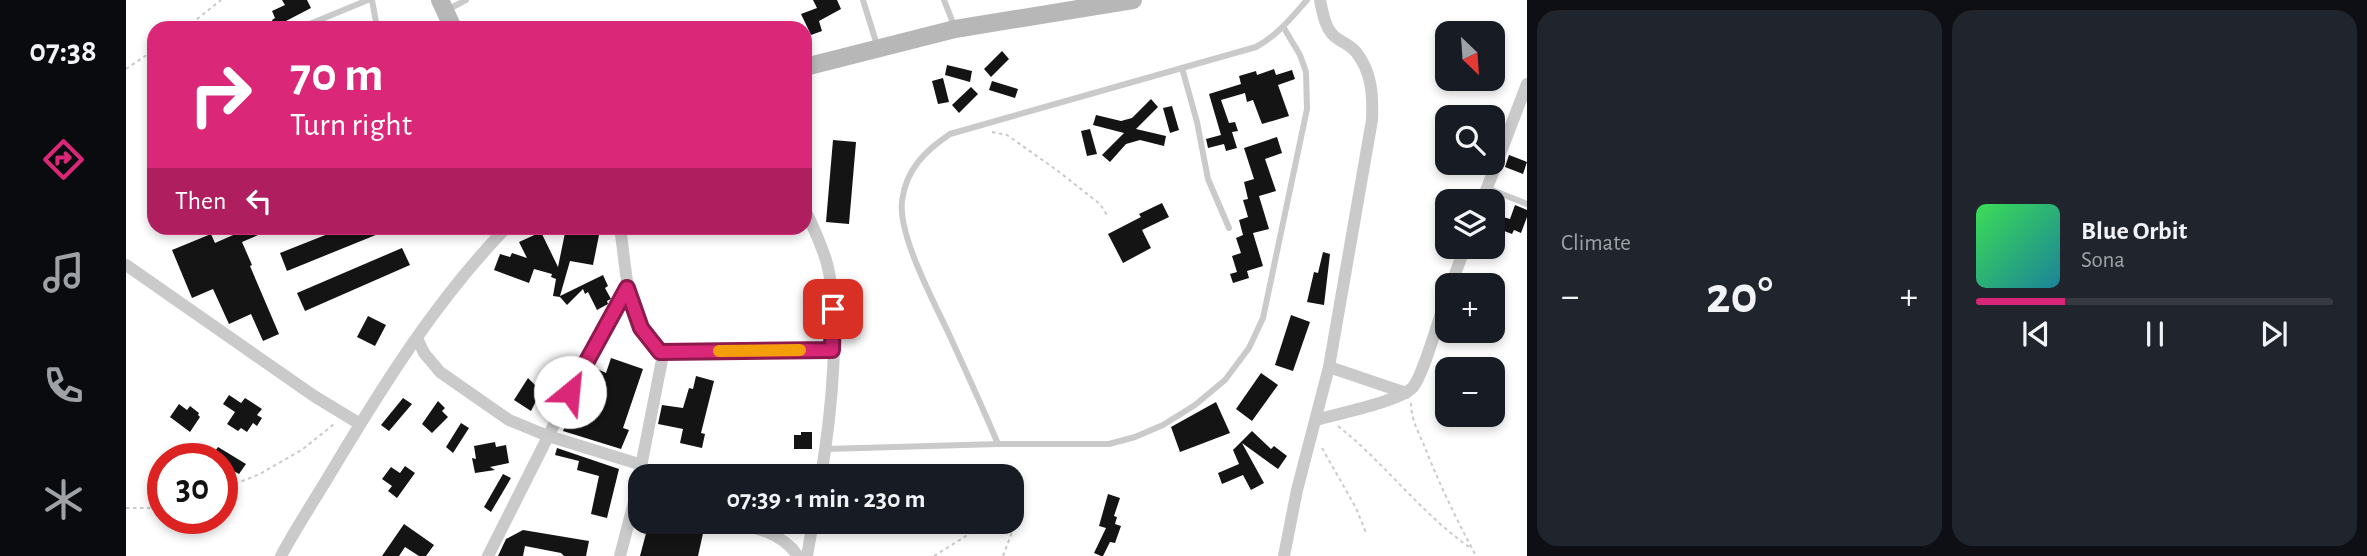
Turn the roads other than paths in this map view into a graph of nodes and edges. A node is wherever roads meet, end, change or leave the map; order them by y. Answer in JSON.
{"nodes":[{"id":1,"x":370,"y":0,"type":"edge"},
{"id":2,"x":466,"y":0,"type":"edge"},
{"id":3,"x":863,"y":0,"type":"edge"},
{"id":4,"x":944,"y":0,"type":"edge"},
{"id":5,"x":1133,"y":0,"type":"edge"},
{"id":6,"x":1307,"y":0,"type":"edge"},
{"id":7,"x":1320,"y":0,"type":"edge"},
{"id":8,"x":443,"y":5,"type":"edge"},
{"id":9,"x":318,"y":21,"type":"edge"},
{"id":10,"x":375,"y":21,"type":"edge"},
{"id":11,"x":1284,"y":28,"type":"junction"},
{"id":12,"x":956,"y":29,"type":"junction"},
{"id":13,"x":879,"y":50,"type":"junction"},
{"id":14,"x":812,"y":65,"type":"edge"},
{"id":15,"x":1182,"y":68,"type":"junction"},
{"id":16,"x":1527,"y":83,"type":"edge"},
{"id":17,"x":1487,"y":188,"type":"joint"},
{"id":18,"x":1527,"y":204,"type":"edge"},
{"id":19,"x":812,"y":226,"type":"edge"},
{"id":20,"x":1229,"y":228,"type":"dead end"},
{"id":21,"x":500,"y":235,"type":"edge"},
{"id":22,"x":621,"y":235,"type":"edge"},
{"id":23,"x":126,"y":265,"type":"edge"},
{"id":24,"x":627,"y":288,"type":"junction"},
{"id":25,"x":1435,"y":330,"type":"edge"},
{"id":26,"x":417,"y":338,"type":"junction"},
{"id":27,"x":832,"y":350,"type":"junction"},
{"id":28,"x":660,"y":352,"type":"junction"},
{"id":29,"x":1329,"y":367,"type":"junction"},
{"id":30,"x":1409,"y":390,"type":"junction"},
{"id":31,"x":1318,"y":423,"type":"junction"},
{"id":32,"x":360,"y":424,"type":"junction"},
{"id":33,"x":548,"y":436,"type":"junction"},
{"id":34,"x":998,"y":444,"type":"junction"},
{"id":35,"x":826,"y":449,"type":"junction"},
{"id":36,"x":639,"y":464,"type":"edge"},
{"id":37,"x":642,"y":464,"type":"edge"},
{"id":38,"x":823,"y":464,"type":"edge"},
{"id":39,"x":628,"y":531,"type":"edge"},
{"id":40,"x":772,"y":534,"type":"edge"},
{"id":41,"x":811,"y":534,"type":"edge"},
{"id":42,"x":281,"y":556,"type":"edge"},
{"id":43,"x":488,"y":556,"type":"edge"},
{"id":44,"x":620,"y":556,"type":"edge"},
{"id":45,"x":799,"y":556,"type":"edge"},
{"id":46,"x":807,"y":556,"type":"edge"},
{"id":47,"x":1284,"y":556,"type":"edge"}],
"edges":[{"from":1,"to":9,"type":"lane"},
{"from":1,"to":10,"type":"lane"},
{"from":2,"to":8,"type":"lane"},
{"from":3,"to":13,"type":"lane"},
{"from":4,"to":12,"type":"lane"},
{"from":5,"to":12,"type":"street"},
{"from":6,"to":11,"type":"lane"},
{"from":7,"to":29,"type":"street"},
{"from":11,"to":15,"type":"lane"},
{"from":11,"to":34,"type":"lane"},
{"from":12,"to":13,"type":"street"},
{"from":13,"to":14,"type":"street"},
{"from":15,"to":20,"type":"lane"},
{"from":15,"to":34,"type":"lane"},
{"from":16,"to":17,"type":"street"},
{"from":17,"to":18,"type":"lane"},
{"from":19,"to":27,"type":"street"},
{"from":21,"to":26,"type":"street"},
{"from":22,"to":24,"type":"street"},
{"from":23,"to":32,"type":"street"},
{"from":24,"to":28,"type":"street"},
{"from":24,"to":33,"type":"street"},
{"from":25,"to":30,"type":"street"},
{"from":26,"to":32,"type":"street"},
{"from":26,"to":33,"type":"street"},
{"from":27,"to":28,"type":"street"},
{"from":27,"to":35,"type":"street"},
{"from":28,"to":37,"type":"street"},
{"from":29,"to":30,"type":"street"},
{"from":29,"to":31,"type":"street"},
{"from":30,"to":31,"type":"street"},
{"from":31,"to":47,"type":"street"},
{"from":32,"to":42,"type":"street"},
{"from":33,"to":36,"type":"street"},
{"from":33,"to":43,"type":"street"},
{"from":34,"to":35,"type":"lane"},
{"from":35,"to":38,"type":"street"},
{"from":39,"to":44,"type":"street"},
{"from":40,"to":45,"type":"street"},
{"from":41,"to":46,"type":"street"}]}
